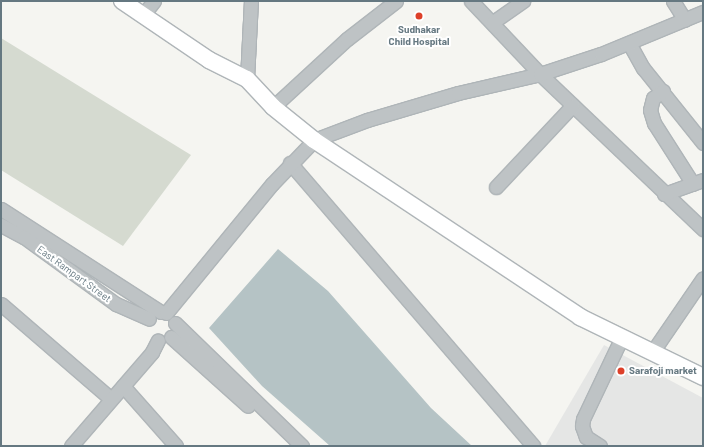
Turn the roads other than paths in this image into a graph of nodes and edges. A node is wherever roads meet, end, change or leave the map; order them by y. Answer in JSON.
{"nodes":[{"id":1,"x":122,"y":1,"type":"edge"},
{"id":2,"x":154,"y":1,"type":"edge"},
{"id":3,"x":251,"y":1,"type":"edge"},
{"id":4,"x":396,"y":1,"type":"edge"},
{"id":5,"x":471,"y":1,"type":"edge"},
{"id":6,"x":523,"y":1,"type":"edge"},
{"id":7,"x":673,"y":1,"type":"edge"},
{"id":8,"x":703,"y":12,"type":"edge"},
{"id":9,"x":143,"y":15,"type":"junction"},
{"id":10,"x":685,"y":20,"type":"junction"},
{"id":11,"x":493,"y":22,"type":"junction"},
{"id":12,"x":629,"y":43,"type":"junction"},
{"id":13,"x":540,"y":74,"type":"junction"},
{"id":14,"x":247,"y":79,"type":"junction"},
{"id":15,"x":663,"y":91,"type":"junction"},
{"id":16,"x":573,"y":105,"type":"junction"},
{"id":17,"x":274,"y":107,"type":"junction"},
{"id":18,"x":314,"y":140,"type":"junction"},
{"id":19,"x":703,"y":143,"type":"edge"},
{"id":20,"x":290,"y":163,"type":"junction"},
{"id":21,"x":698,"y":182,"type":"edge"},
{"id":22,"x":496,"y":187,"type":"dead end"},
{"id":23,"x":664,"y":194,"type":"junction"},
{"id":24,"x":1,"y":210,"type":"edge"},
{"id":25,"x":1,"y":225,"type":"edge"},
{"id":26,"x":703,"y":229,"type":"edge"},
{"id":27,"x":702,"y":281,"type":"edge"},
{"id":28,"x":1,"y":304,"type":"edge"},
{"id":29,"x":164,"y":313,"type":"junction"},
{"id":30,"x":149,"y":319,"type":"junction"},
{"id":31,"x":175,"y":324,"type":"junction"},
{"id":32,"x":622,"y":337,"type":"junction"},
{"id":33,"x":164,"y":339,"type":"junction"},
{"id":34,"x":653,"y":351,"type":"junction"},
{"id":35,"x":703,"y":377,"type":"edge"},
{"id":36,"x":123,"y":386,"type":"junction"},
{"id":37,"x":112,"y":399,"type":"junction"},
{"id":38,"x":78,"y":444,"type":"edge"},
{"id":39,"x":176,"y":446,"type":"edge"},
{"id":40,"x":290,"y":446,"type":"edge"},
{"id":41,"x":302,"y":446,"type":"edge"},
{"id":42,"x":533,"y":446,"type":"edge"},
{"id":43,"x":600,"y":446,"type":"edge"}],
"edges":[{"from":1,"to":9,"type":"main road"},
{"from":2,"to":9,"type":"street"},
{"from":3,"to":14,"type":"street"},
{"from":4,"to":17,"type":"street"},
{"from":5,"to":11,"type":"street"},
{"from":6,"to":11,"type":"street"},
{"from":7,"to":10,"type":"street"},
{"from":8,"to":10,"type":"street"},
{"from":9,"to":14,"type":"main road"},
{"from":10,"to":12,"type":"street"},
{"from":11,"to":13,"type":"street"},
{"from":12,"to":13,"type":"street"},
{"from":12,"to":15,"type":"street"},
{"from":13,"to":16,"type":"street"},
{"from":13,"to":18,"type":"street"},
{"from":14,"to":17,"type":"main road"},
{"from":15,"to":19,"type":"street"},
{"from":15,"to":21,"type":"street"},
{"from":16,"to":22,"type":"street"},
{"from":16,"to":23,"type":"street"},
{"from":17,"to":18,"type":"main road"},
{"from":18,"to":20,"type":"street"},
{"from":18,"to":32,"type":"main road"},
{"from":20,"to":29,"type":"street"},
{"from":20,"to":42,"type":"street"},
{"from":21,"to":23,"type":"street"},
{"from":23,"to":26,"type":"street"},
{"from":24,"to":29,"type":"street"},
{"from":25,"to":30,"type":"street","name":"East Rampart Street"},
{"from":27,"to":34,"type":"street"},
{"from":28,"to":37,"type":"street"},
{"from":29,"to":30,"type":"street"},
{"from":29,"to":31,"type":"street"},
{"from":30,"to":33,"type":"street"},
{"from":31,"to":33,"type":"street"},
{"from":31,"to":41,"type":"street"},
{"from":32,"to":34,"type":"main road"},
{"from":32,"to":43,"type":"street"},
{"from":33,"to":36,"type":"street"},
{"from":33,"to":40,"type":"street"},
{"from":34,"to":35,"type":"main road"},
{"from":36,"to":37,"type":"street"},
{"from":36,"to":39,"type":"street"},
{"from":37,"to":38,"type":"street"}]}
